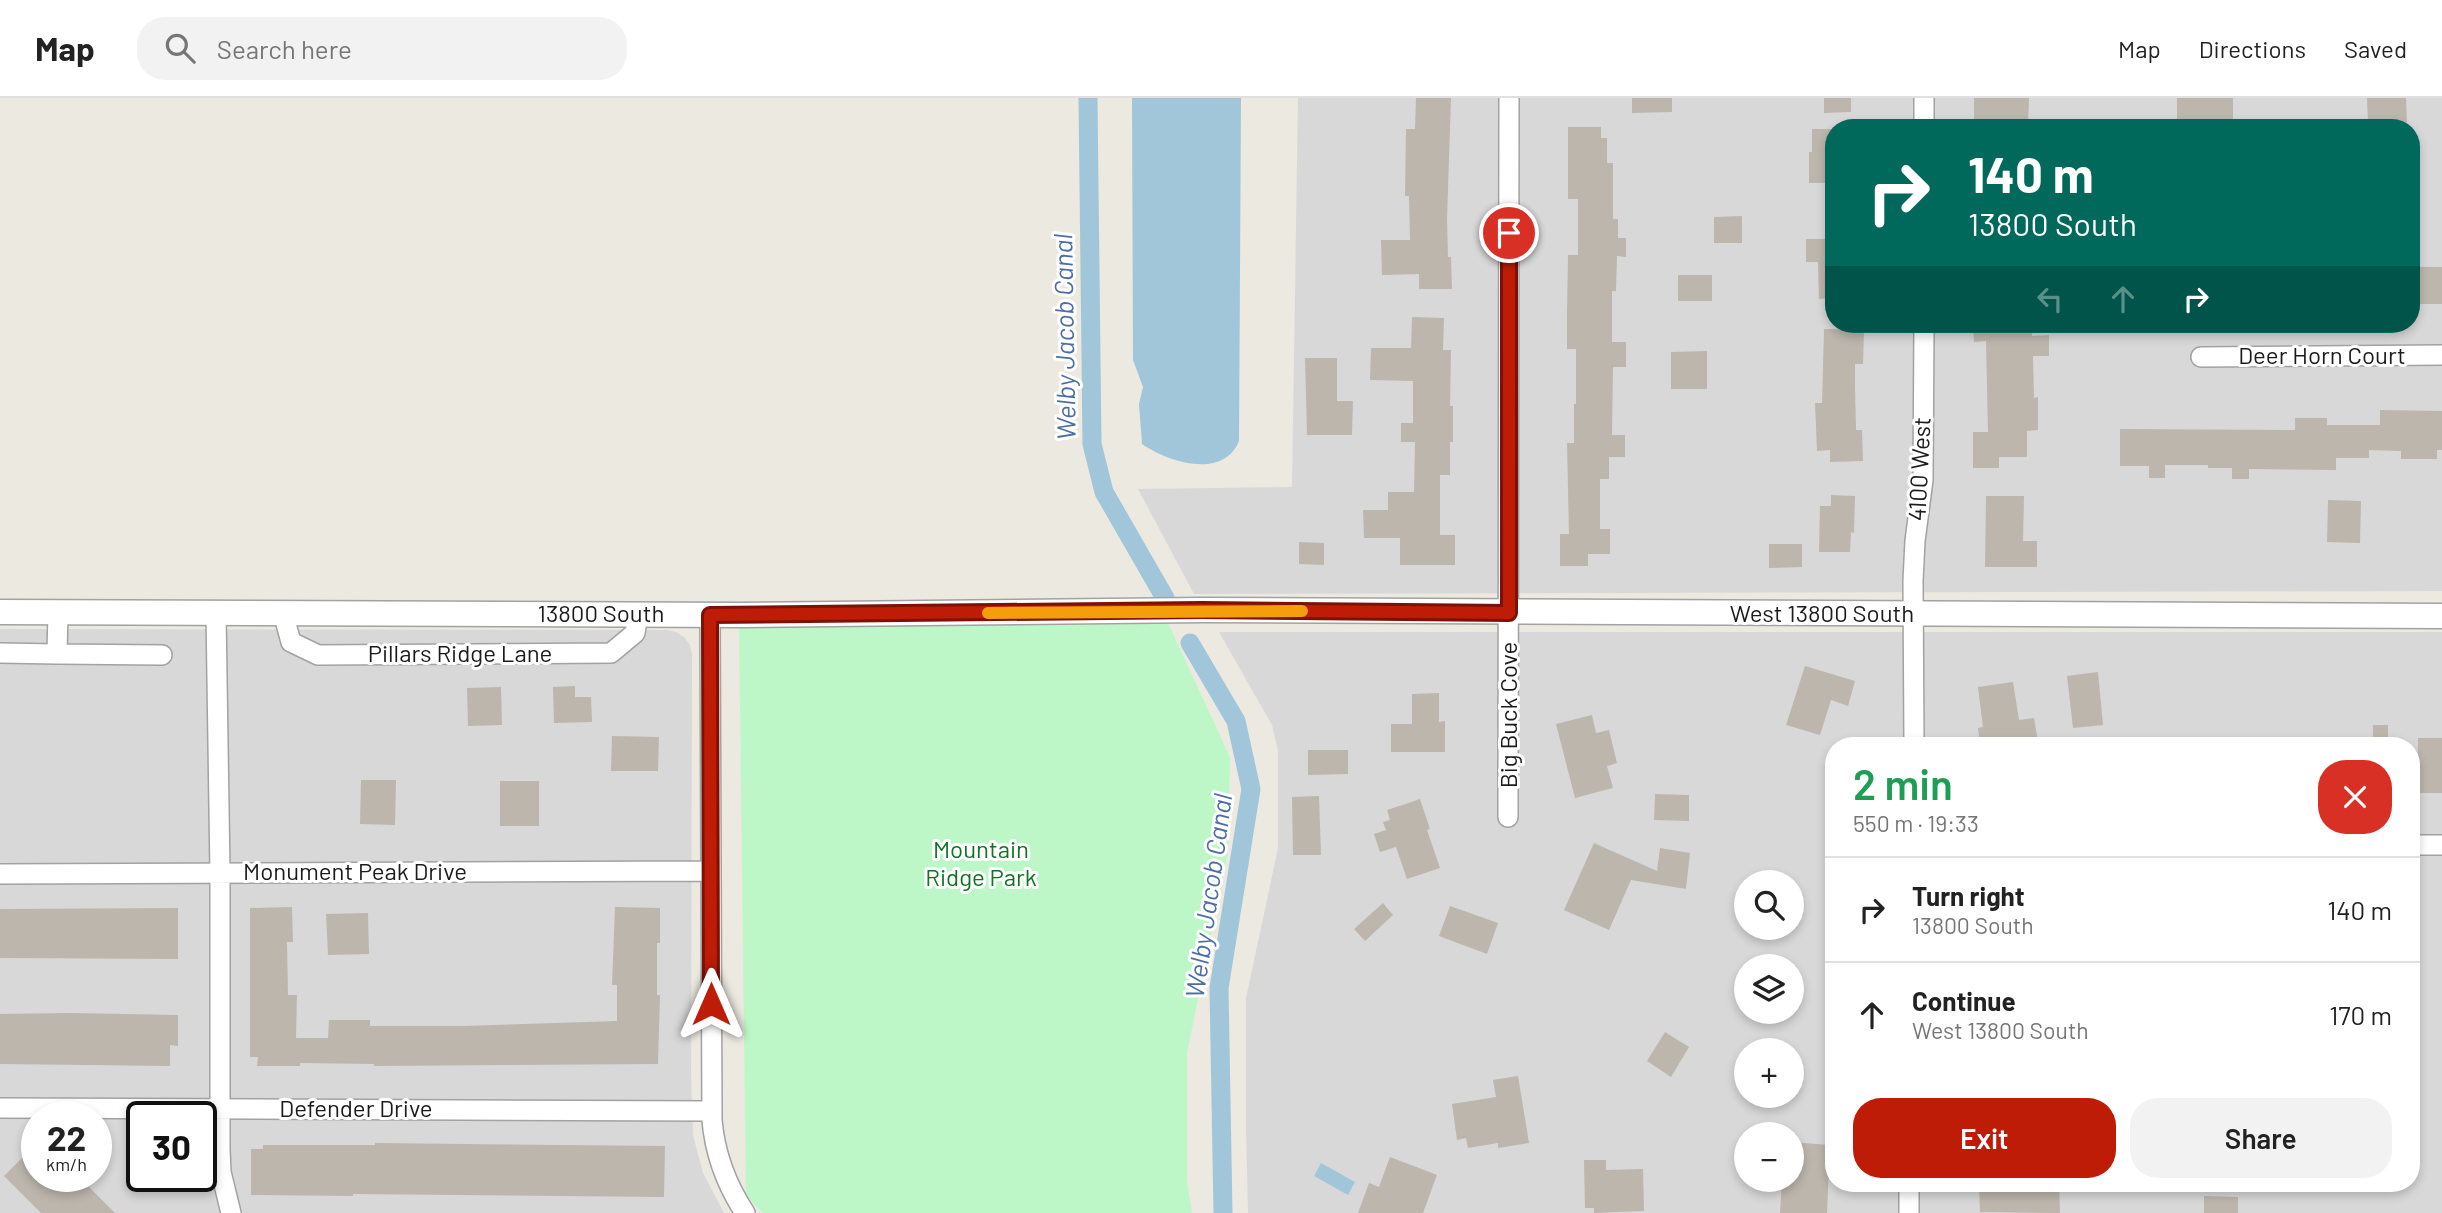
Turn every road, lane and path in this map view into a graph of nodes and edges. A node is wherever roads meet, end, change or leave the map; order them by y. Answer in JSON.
{"nodes":[{"id":1,"x":1509,"y":98,"type":"edge"},
{"id":2,"x":1924,"y":98,"type":"edge"},
{"id":3,"x":1924,"y":119,"type":"edge"},
{"id":4,"x":1924,"y":333,"type":"edge"},
{"id":5,"x":2442,"y":355,"type":"edge"},
{"id":6,"x":2201,"y":357,"type":"dead end"},
{"id":7,"x":1202,"y":610,"type":"joint"},
{"id":8,"x":0,"y":612,"type":"edge"},
{"id":9,"x":58,"y":612,"type":"junction"},
{"id":10,"x":216,"y":613,"type":"junction"},
{"id":11,"x":283,"y":613,"type":"junction"},
{"id":12,"x":1509,"y":613,"type":"junction"},
{"id":13,"x":1914,"y":614,"type":"junction"},
{"id":14,"x":638,"y":615,"type":"junction"},
{"id":15,"x":710,"y":615,"type":"junction"},
{"id":16,"x":2442,"y":616,"type":"edge"},
{"id":17,"x":0,"y":653,"type":"edge"},
{"id":18,"x":57,"y":654,"type":"junction"},
{"id":19,"x":162,"y":655,"type":"dead end"},
{"id":20,"x":1914,"y":737,"type":"edge"},
{"id":21,"x":1508,"y":817,"type":"dead end"},
{"id":22,"x":2420,"y":845,"type":"edge"},
{"id":23,"x":2442,"y":845,"type":"edge"},
{"id":24,"x":710,"y":871,"type":"junction"},
{"id":25,"x":220,"y":873,"type":"junction"},
{"id":26,"x":0,"y":874,"type":"edge"},
{"id":27,"x":0,"y":1108,"type":"edge"},
{"id":28,"x":220,"y":1108,"type":"junction"},
{"id":29,"x":712,"y":1111,"type":"junction"},
{"id":30,"x":1909,"y":1192,"type":"edge"},
{"id":31,"x":231,"y":1213,"type":"edge"},
{"id":32,"x":745,"y":1213,"type":"edge"},
{"id":33,"x":1909,"y":1213,"type":"edge"}],
"edges":[{"from":1,"to":12,"type":"street","name":"Big Buck Cove"},
{"from":2,"to":3,"type":"street"},
{"from":4,"to":13,"type":"street","name":"4100 West"},
{"from":5,"to":6,"type":"street","name":"Deer Horn Court"},
{"from":7,"to":12,"type":"street","name":"West 13800 South"},
{"from":7,"to":15,"type":"street","name":"13800 South"},
{"from":8,"to":9,"type":"street","name":"13800 South"},
{"from":9,"to":10,"type":"street","name":"13800 South"},
{"from":9,"to":18,"type":"street"},
{"from":10,"to":11,"type":"street","name":"13800 South"},
{"from":10,"to":25,"type":"street"},
{"from":11,"to":14,"type":"street","name":"13800 South"},
{"from":11,"to":14,"type":"street","name":"Pillars Ridge Lane"},
{"from":12,"to":13,"type":"street","name":"West 13800 South"},
{"from":12,"to":21,"type":"street","name":"Big Buck Cove"},
{"from":13,"to":16,"type":"street","name":"West 13800 South"},
{"from":13,"to":20,"type":"street","name":"4100 West"},
{"from":14,"to":15,"type":"street","name":"13800 South"},
{"from":15,"to":24,"type":"street"},
{"from":17,"to":18,"type":"street"},
{"from":18,"to":19,"type":"street"},
{"from":22,"to":23,"type":"street"},
{"from":24,"to":25,"type":"street","name":"Monument Peak Drive"},
{"from":24,"to":29,"type":"street"},
{"from":25,"to":26,"type":"street","name":"Monument Peak Drive"},
{"from":25,"to":28,"type":"street"},
{"from":27,"to":28,"type":"street","name":"Defender Drive"},
{"from":28,"to":29,"type":"street","name":"Defender Drive"},
{"from":28,"to":31,"type":"street"},
{"from":29,"to":32,"type":"street"},
{"from":30,"to":33,"type":"street"}]}
